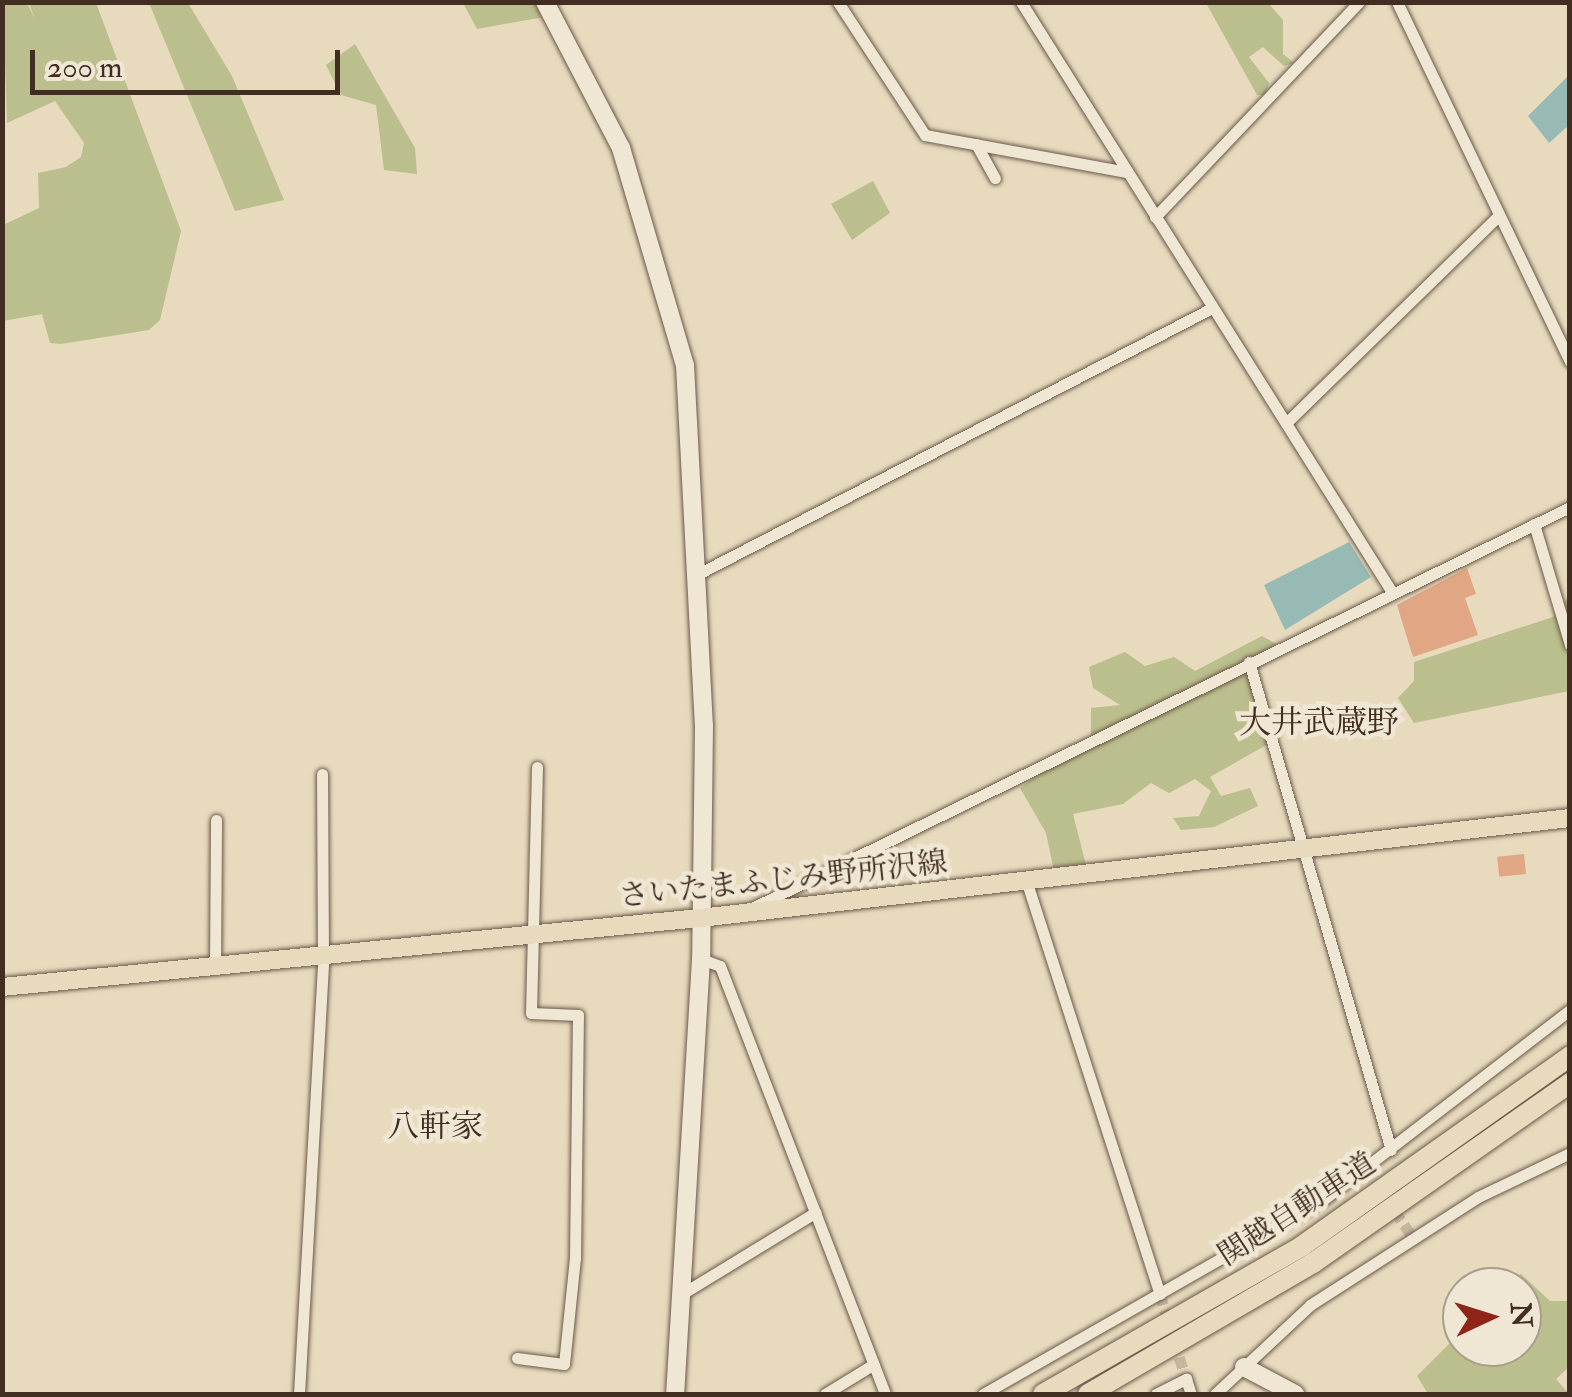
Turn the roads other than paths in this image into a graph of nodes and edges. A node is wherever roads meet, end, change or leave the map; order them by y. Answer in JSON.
{"nodes":[{"id":1,"x":545,"y":2,"type":"edge"},
{"id":2,"x":838,"y":2,"type":"edge"},
{"id":3,"x":1021,"y":2,"type":"edge"},
{"id":4,"x":1360,"y":2,"type":"edge"},
{"id":5,"x":1397,"y":2,"type":"edge"},
{"id":6,"x":976,"y":144,"type":"junction"},
{"id":7,"x":1126,"y":172,"type":"junction"},
{"id":8,"x":995,"y":178,"type":"dead end"},
{"id":9,"x":1155,"y":217,"type":"junction"},
{"id":10,"x":1497,"y":217,"type":"junction"},
{"id":11,"x":1212,"y":308,"type":"junction"},
{"id":12,"x":1570,"y":331,"type":"edge"},
{"id":13,"x":1558,"y":342,"type":"junction"},
{"id":14,"x":1570,"y":361,"type":"edge"},
{"id":15,"x":1286,"y":423,"type":"junction"},
{"id":16,"x":1570,"y":508,"type":"edge"},
{"id":17,"x":1534,"y":524,"type":"junction"},
{"id":18,"x":698,"y":574,"type":"junction"},
{"id":19,"x":1392,"y":592,"type":"junction"},
{"id":20,"x":1570,"y":645,"type":"edge"},
{"id":21,"x":1249,"y":662,"type":"junction"},
{"id":22,"x":537,"y":767,"type":"dead end"},
{"id":23,"x":322,"y":774,"type":"dead end"},
{"id":24,"x":1570,"y":818,"type":"edge"},
{"id":25,"x":216,"y":820,"type":"dead end"},
{"id":26,"x":1301,"y":848,"type":"junction"},
{"id":27,"x":1026,"y":880,"type":"junction"},
{"id":28,"x":744,"y":913,"type":"junction"},
{"id":29,"x":700,"y":918,"type":"junction"},
{"id":30,"x":533,"y":935,"type":"junction"},
{"id":31,"x":322,"y":958,"type":"junction"},
{"id":32,"x":701,"y":960,"type":"junction"},
{"id":33,"x":215,"y":968,"type":"junction"},
{"id":34,"x":2,"y":987,"type":"edge"},
{"id":35,"x":1570,"y":1010,"type":"edge"},
{"id":36,"x":1570,"y":1056,"type":"edge"},
{"id":37,"x":1570,"y":1083,"type":"edge"},
{"id":38,"x":1391,"y":1150,"type":"junction"},
{"id":39,"x":1568,"y":1157,"type":"edge"},
{"id":40,"x":816,"y":1212,"type":"junction"},
{"id":41,"x":685,"y":1292,"type":"junction"},
{"id":42,"x":1160,"y":1294,"type":"junction"},
{"id":43,"x":517,"y":1358,"type":"dead end"},
{"id":44,"x":874,"y":1364,"type":"junction"},
{"id":45,"x":1244,"y":1367,"type":"junction"},
{"id":46,"x":299,"y":1394,"type":"edge"},
{"id":47,"x":675,"y":1394,"type":"edge"},
{"id":48,"x":825,"y":1394,"type":"edge"},
{"id":49,"x":885,"y":1394,"type":"edge"},
{"id":50,"x":982,"y":1394,"type":"edge"},
{"id":51,"x":1044,"y":1394,"type":"edge"},
{"id":52,"x":1088,"y":1394,"type":"edge"},
{"id":53,"x":1156,"y":1394,"type":"edge"},
{"id":54,"x":1190,"y":1394,"type":"edge"},
{"id":55,"x":1214,"y":1394,"type":"edge"},
{"id":56,"x":1295,"y":1394,"type":"edge"}],
"edges":[{"from":1,"to":18,"type":"street"},
{"from":2,"to":6,"type":"street"},
{"from":3,"to":7,"type":"street"},
{"from":4,"to":9,"type":"street"},
{"from":5,"to":10,"type":"street"},
{"from":6,"to":7,"type":"street"},
{"from":6,"to":8,"type":"street"},
{"from":7,"to":9,"type":"street"},
{"from":9,"to":11,"type":"street"},
{"from":10,"to":13,"type":"street"},
{"from":10,"to":15,"type":"street"},
{"from":11,"to":15,"type":"street"},
{"from":11,"to":18,"type":"street"},
{"from":12,"to":13,"type":"street"},
{"from":13,"to":14,"type":"street"},
{"from":15,"to":19,"type":"street"},
{"from":16,"to":17,"type":"street"},
{"from":17,"to":19,"type":"street"},
{"from":17,"to":20,"type":"street"},
{"from":18,"to":29,"type":"street"},
{"from":19,"to":21,"type":"street"},
{"from":21,"to":26,"type":"street"},
{"from":21,"to":28,"type":"street"},
{"from":22,"to":30,"type":"street"},
{"from":23,"to":31,"type":"street"},
{"from":24,"to":26,"type":"main road","name":"さいたまふじみ野所沢線"},
{"from":25,"to":33,"type":"street"},
{"from":26,"to":27,"type":"main road","name":"さいたまふじみ野所沢線"},
{"from":26,"to":38,"type":"street"},
{"from":27,"to":28,"type":"main road","name":"さいたまふじみ野所沢線"},
{"from":27,"to":42,"type":"street"},
{"from":28,"to":29,"type":"main road","name":"さいたまふじみ野所沢線"},
{"from":29,"to":30,"type":"main road","name":"さいたまふじみ野所沢線"},
{"from":29,"to":32,"type":"street"},
{"from":30,"to":31,"type":"main road","name":"さいたまふじみ野所沢線"},
{"from":30,"to":43,"type":"street"},
{"from":31,"to":33,"type":"main road","name":"さいたまふじみ野所沢線"},
{"from":31,"to":46,"type":"street"},
{"from":32,"to":40,"type":"street"},
{"from":32,"to":41,"type":"street"},
{"from":33,"to":34,"type":"main road","name":"さいたまふじみ野所沢線"},
{"from":35,"to":38,"type":"street"},
{"from":36,"to":51,"type":"highway","name":"関越自動車道"},
{"from":37,"to":52,"type":"highway","name":"関越自動車道"},
{"from":38,"to":42,"type":"street"},
{"from":39,"to":45,"type":"street"},
{"from":40,"to":41,"type":"street"},
{"from":40,"to":44,"type":"street"},
{"from":41,"to":47,"type":"street"},
{"from":42,"to":50,"type":"street"},
{"from":44,"to":48,"type":"street"},
{"from":44,"to":49,"type":"street"},
{"from":45,"to":55,"type":"street"},
{"from":45,"to":56,"type":"street"},
{"from":53,"to":54,"type":"street"}]}
